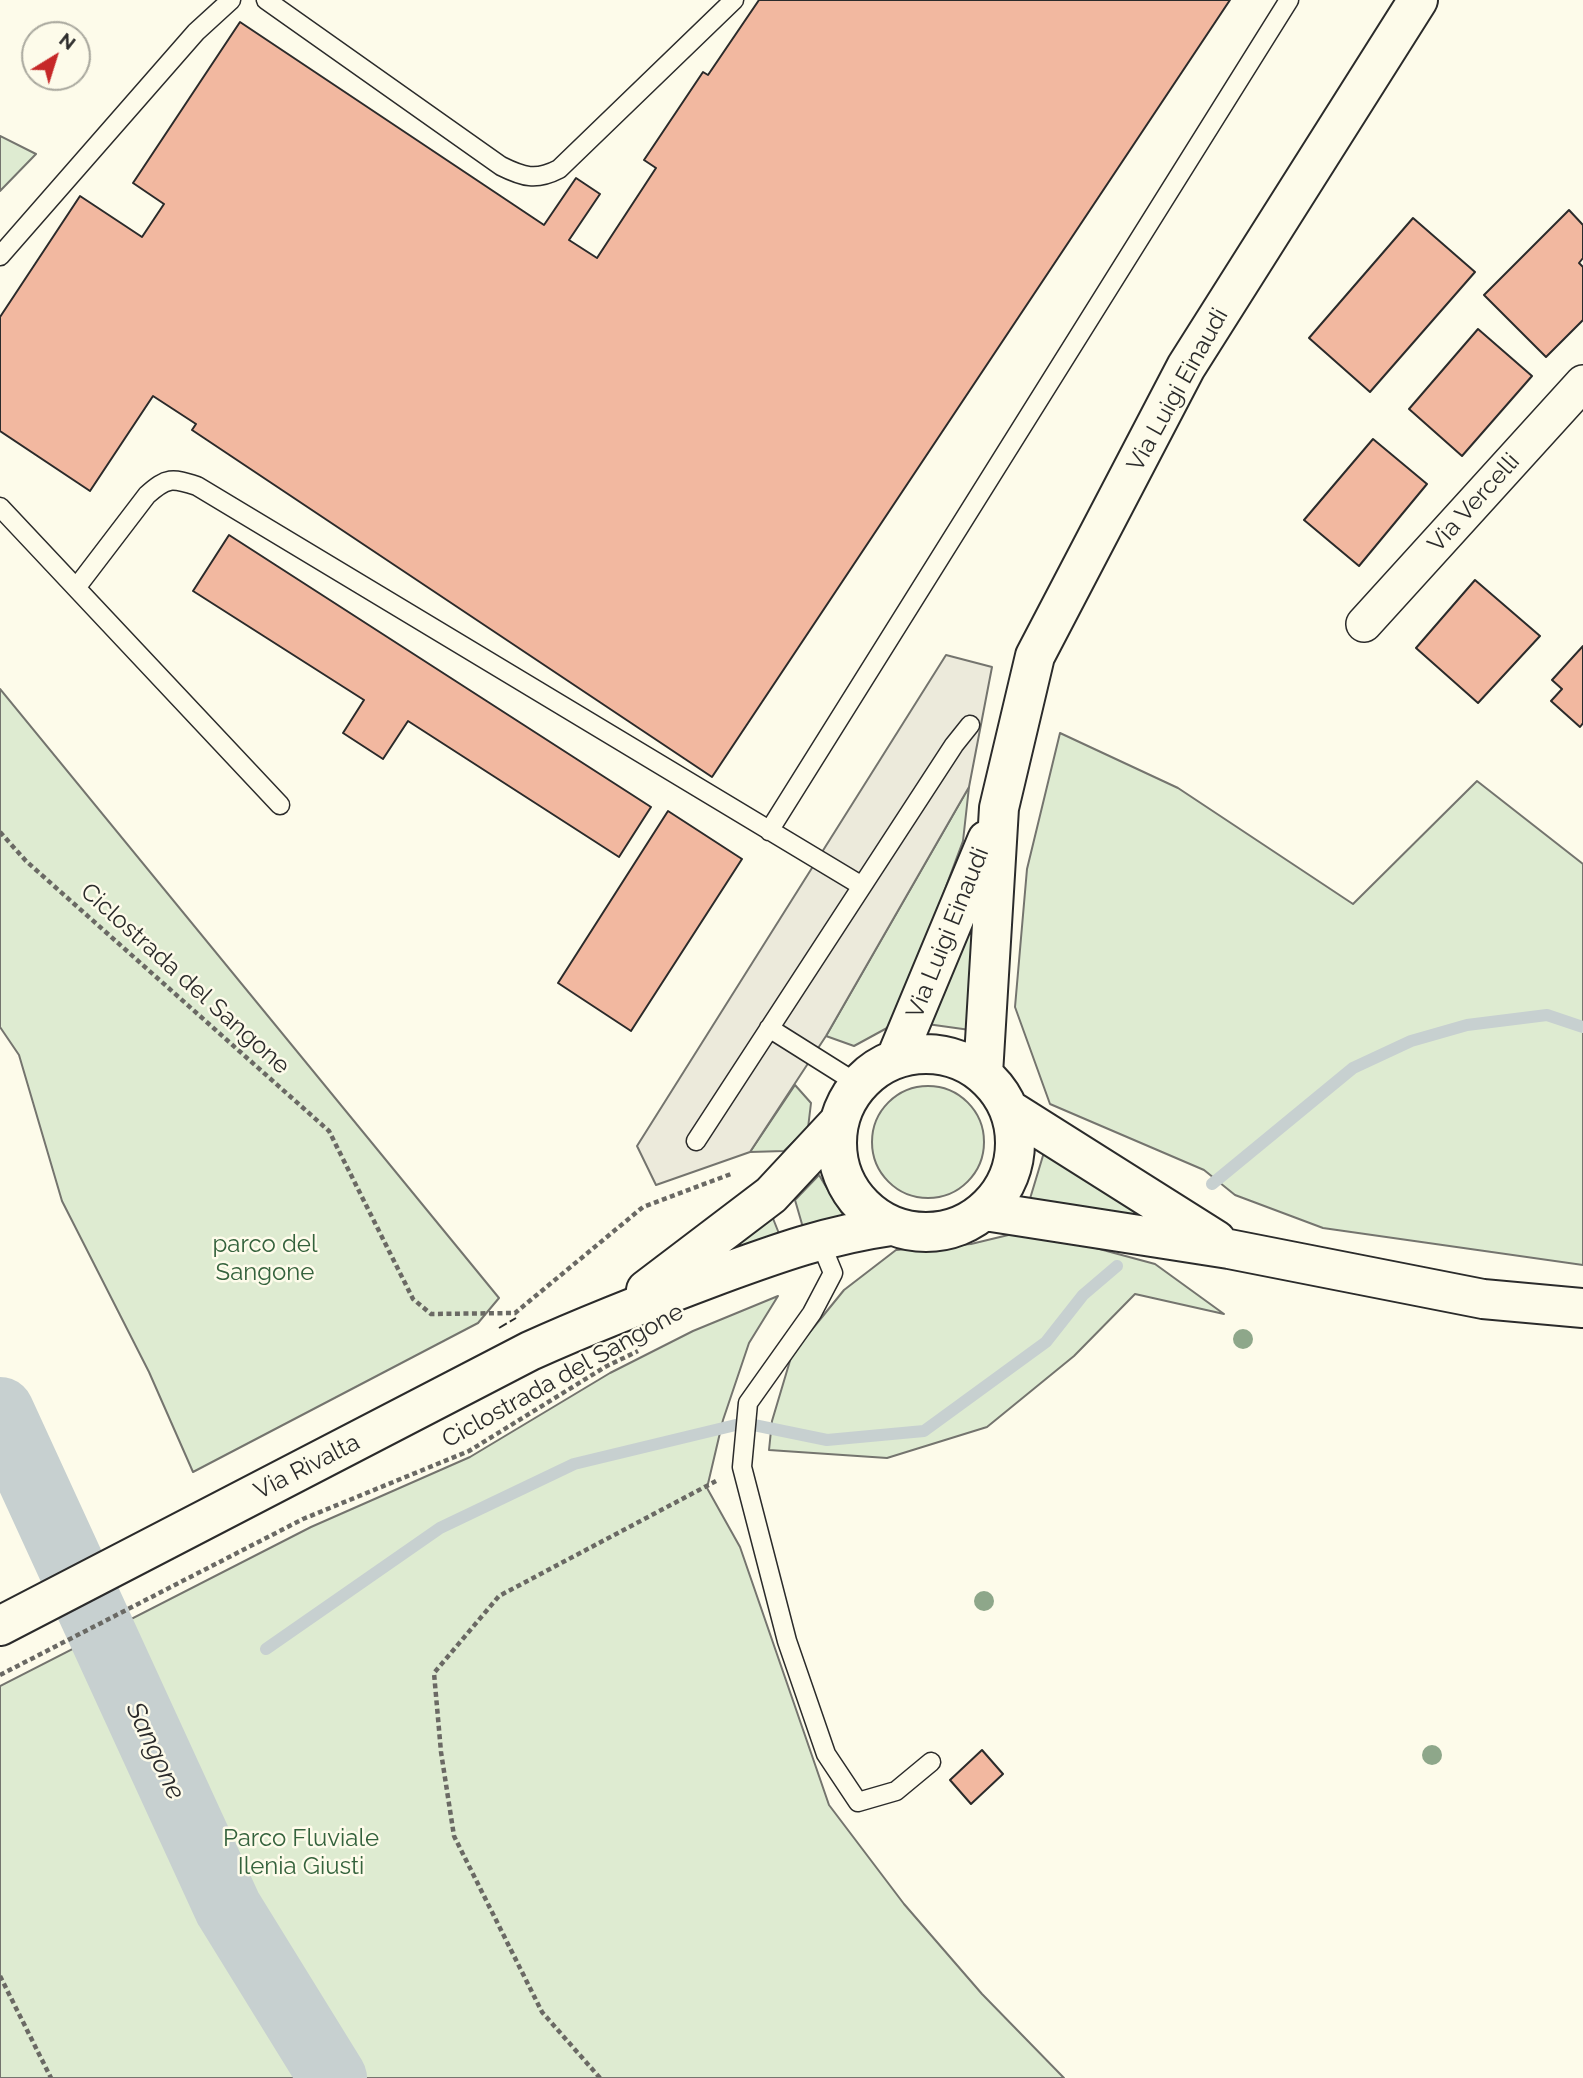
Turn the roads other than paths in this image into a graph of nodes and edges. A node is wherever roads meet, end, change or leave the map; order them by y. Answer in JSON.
{"nodes":[{"id":1,"x":231,"y":0,"type":"edge"},
{"id":2,"x":265,"y":0,"type":"edge"},
{"id":3,"x":734,"y":0,"type":"edge"},
{"id":4,"x":1289,"y":0,"type":"edge"},
{"id":5,"x":1418,"y":0,"type":"edge"},
{"id":6,"x":0,"y":256,"type":"edge"},
{"id":7,"x":1583,"y":383,"type":"edge"},
{"id":8,"x":0,"y":507,"type":"edge"},
{"id":9,"x":76,"y":588,"type":"junction"},
{"id":10,"x":1364,"y":624,"type":"dead end"},
{"id":11,"x":970,"y":724,"type":"dead end"},
{"id":12,"x":280,"y":805,"type":"dead end"},
{"id":13,"x":999,"y":808,"type":"junction"},
{"id":14,"x":769,"y":831,"type":"junction"},
{"id":15,"x":862,"y":886,"type":"junction"},
{"id":16,"x":769,"y":1028,"type":"junction"},
{"id":17,"x":896,"y":1058,"type":"junction"},
{"id":18,"x":983,"y":1074,"type":"junction"},
{"id":19,"x":858,"y":1084,"type":"junction"},
{"id":20,"x":1010,"y":1110,"type":"junction"},
{"id":21,"x":839,"y":1122,"type":"junction"},
{"id":22,"x":696,"y":1141,"type":"dead end"},
{"id":23,"x":985,"y":1211,"type":"junction"},
{"id":24,"x":891,"y":1226,"type":"junction"},
{"id":25,"x":819,"y":1239,"type":"junction"},
{"id":26,"x":1229,"y":1249,"type":"junction"},
{"id":27,"x":1583,"y":1308,"type":"edge"},
{"id":28,"x":616,"y":1312,"type":"junction"},
{"id":29,"x":0,"y":1626,"type":"edge"},
{"id":30,"x":931,"y":1762,"type":"dead end"}],
"edges":[{"from":1,"to":6,"type":"lane"},
{"from":2,"to":3,"type":"lane"},
{"from":4,"to":14,"type":"lane"},
{"from":5,"to":13,"type":"main road","name":"Via Luigi Einaudi"},
{"from":7,"to":10,"type":"street","name":"Via Vercelli"},
{"from":8,"to":9,"type":"lane"},
{"from":9,"to":12,"type":"lane"},
{"from":9,"to":14,"type":"lane"},
{"from":11,"to":15,"type":"lane"},
{"from":13,"to":17,"type":"main road","name":"Via Luigi Einaudi"},
{"from":13,"to":18,"type":"main road","name":"Via Luigi Einaudi"},
{"from":14,"to":15,"type":"lane"},
{"from":15,"to":16,"type":"lane"},
{"from":16,"to":19,"type":"lane"},
{"from":16,"to":22,"type":"lane"},
{"from":17,"to":18,"type":"main road","name":"Via Rivalta"},
{"from":17,"to":19,"type":"main road","name":"Via Rivalta"},
{"from":18,"to":20,"type":"main road","name":"Via Rivalta"},
{"from":19,"to":21,"type":"main road","name":"Via Rivalta"},
{"from":20,"to":23,"type":"main road","name":"Via Rivalta"},
{"from":20,"to":26,"type":"main road"},
{"from":21,"to":24,"type":"main road","name":"Via Rivalta"},
{"from":21,"to":28,"type":"main road","name":"Via Rivalta"},
{"from":23,"to":24,"type":"main road","name":"Via Rivalta"},
{"from":23,"to":26,"type":"main road"},
{"from":24,"to":25,"type":"main road","name":"Via Rivalta"},
{"from":25,"to":28,"type":"main road","name":"Via Rivalta"},
{"from":25,"to":30,"type":"lane"},
{"from":26,"to":27,"type":"main road"},
{"from":28,"to":29,"type":"main road","name":"Via Rivalta"}]}
